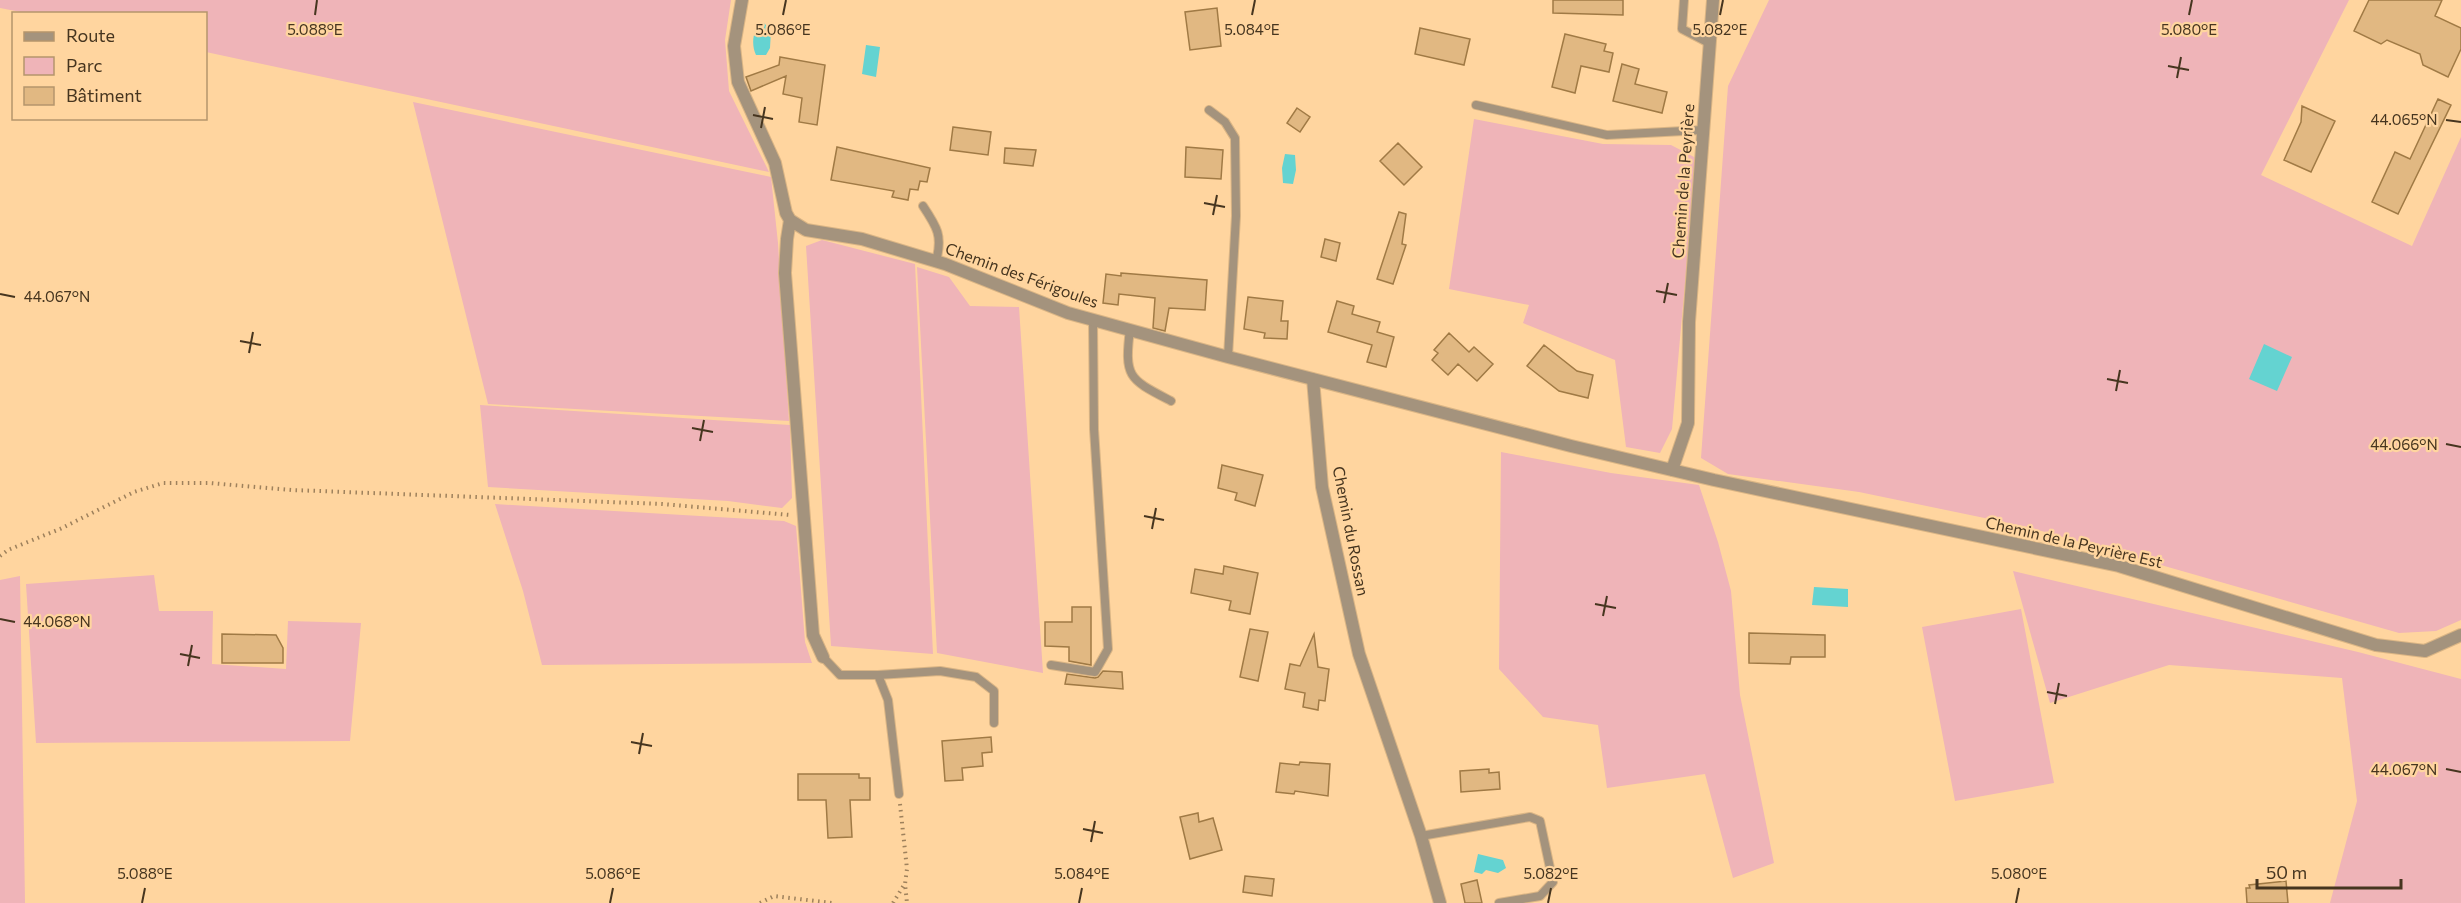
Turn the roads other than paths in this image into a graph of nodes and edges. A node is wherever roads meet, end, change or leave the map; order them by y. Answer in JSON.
{"nodes":[{"id":1,"x":742,"y":0,"type":"edge"},
{"id":2,"x":1684,"y":0,"type":"edge"},
{"id":3,"x":1713,"y":0,"type":"edge"},
{"id":4,"x":1710,"y":43,"type":"junction"},
{"id":5,"x":1476,"y":105,"type":"dead end"},
{"id":6,"x":1209,"y":110,"type":"dead end"},
{"id":7,"x":1703,"y":130,"type":"junction"},
{"id":8,"x":923,"y":206,"type":"dead end"},
{"id":9,"x":790,"y":220,"type":"junction"},
{"id":10,"x":936,"y":261,"type":"junction"},
{"id":11,"x":1093,"y":320,"type":"junction"},
{"id":12,"x":1130,"y":329,"type":"junction"},
{"id":13,"x":1228,"y":357,"type":"junction"},
{"id":14,"x":1313,"y":379,"type":"junction"},
{"id":15,"x":1171,"y":401,"type":"dead end"},
{"id":16,"x":1672,"y":470,"type":"junction"},
{"id":17,"x":2461,"y":635,"type":"edge"},
{"id":18,"x":823,"y":657,"type":"joint"},
{"id":19,"x":1051,"y":665,"type":"dead end"},
{"id":20,"x":878,"y":675,"type":"junction"},
{"id":21,"x":994,"y":723,"type":"dead end"},
{"id":22,"x":899,"y":794,"type":"road end"},
{"id":23,"x":1421,"y":836,"type":"junction"},
{"id":24,"x":1440,"y":903,"type":"edge"},
{"id":25,"x":1499,"y":903,"type":"edge"}],
"edges":[{"from":1,"to":9,"type":"street"},
{"from":2,"to":4,"type":"lane"},
{"from":3,"to":4,"type":"street","name":"Chemin de la Peyrière"},
{"from":4,"to":7,"type":"street","name":"Chemin de la Peyrière"},
{"from":5,"to":7,"type":"lane"},
{"from":6,"to":13,"type":"lane"},
{"from":7,"to":16,"type":"street","name":"Chemin de la Peyrière"},
{"from":8,"to":10,"type":"lane"},
{"from":9,"to":10,"type":"street","name":"Chemin des Férigoules"},
{"from":9,"to":18,"type":"street"},
{"from":10,"to":11,"type":"street","name":"Chemin des Férigoules"},
{"from":11,"to":12,"type":"street","name":"Chemin des Férigoules"},
{"from":11,"to":19,"type":"lane"},
{"from":12,"to":13,"type":"street","name":"Chemin des Férigoules"},
{"from":12,"to":15,"type":"lane"},
{"from":13,"to":14,"type":"street","name":"Chemin des Férigoules"},
{"from":14,"to":16,"type":"street"},
{"from":14,"to":23,"type":"street","name":"Chemin du Rossan"},
{"from":16,"to":17,"type":"street","name":"Chemin de la Peyrière Est"},
{"from":18,"to":20,"type":"lane"},
{"from":20,"to":21,"type":"lane"},
{"from":20,"to":22,"type":"lane"},
{"from":23,"to":24,"type":"street","name":"Chemin du Rossan"},
{"from":23,"to":25,"type":"lane"}]}
